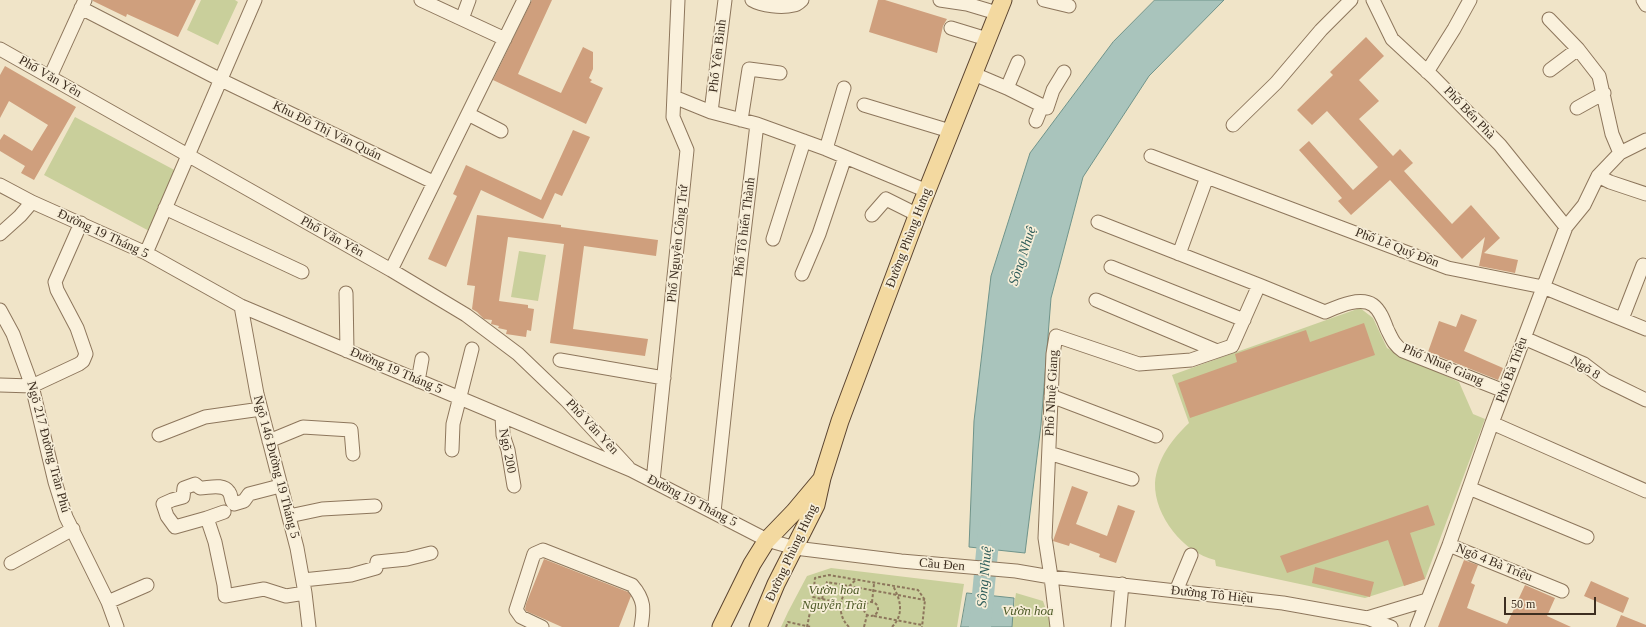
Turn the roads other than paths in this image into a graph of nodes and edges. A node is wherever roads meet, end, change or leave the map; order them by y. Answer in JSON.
{"nodes":[{"id":1,"x":255,"y":0,"type":"edge"},
{"id":2,"x":421,"y":0,"type":"edge"},
{"id":3,"x":469,"y":0,"type":"edge"},
{"id":4,"x":524,"y":0,"type":"edge"},
{"id":5,"x":678,"y":0,"type":"edge"},
{"id":6,"x":725,"y":0,"type":"edge"},
{"id":7,"x":752,"y":0,"type":"edge"},
{"id":8,"x":802,"y":0,"type":"edge"},
{"id":9,"x":940,"y":0,"type":"edge"},
{"id":10,"x":1044,"y":0,"type":"edge"},
{"id":11,"x":1351,"y":0,"type":"edge"},
{"id":12,"x":1373,"y":0,"type":"edge"},
{"id":13,"x":1470,"y":0,"type":"edge"},
{"id":14,"x":1643,"y":0,"type":"edge"},
{"id":15,"x":83,"y":4,"type":"edge"},
{"id":16,"x":1646,"y":5,"type":"edge"},
{"id":17,"x":1069,"y":6,"type":"dead end"},
{"id":18,"x":1000,"y":7,"type":"edge"},
{"id":19,"x":462,"y":19,"type":"junction"},
{"id":20,"x":1549,"y":19,"type":"dead end"},
{"id":21,"x":951,"y":28,"type":"dead end"},
{"id":22,"x":505,"y":39,"type":"junction"},
{"id":23,"x":987,"y":39,"type":"junction"},
{"id":24,"x":0,"y":49,"type":"edge"},
{"id":25,"x":1578,"y":49,"type":"junction"},
{"id":26,"x":1018,"y":62,"type":"dead end"},
{"id":27,"x":1550,"y":70,"type":"dead end"},
{"id":28,"x":1064,"y":72,"type":"dead end"},
{"id":29,"x":1427,"y":72,"type":"junction"},
{"id":30,"x":780,"y":73,"type":"dead end"},
{"id":31,"x":974,"y":74,"type":"junction"},
{"id":32,"x":50,"y":77,"type":"junction"},
{"id":33,"x":221,"y":80,"type":"junction"},
{"id":34,"x":844,"y":88,"type":"dead end"},
{"id":35,"x":1007,"y":88,"type":"junction"},
{"id":36,"x":1604,"y":92,"type":"junction"},
{"id":37,"x":674,"y":97,"type":"junction"},
{"id":38,"x":864,"y":105,"type":"dead end"},
{"id":39,"x":1042,"y":106,"type":"junction"},
{"id":40,"x":1577,"y":108,"type":"dead end"},
{"id":41,"x":711,"y":112,"type":"junction"},
{"id":42,"x":468,"y":114,"type":"junction"},
{"id":43,"x":741,"y":120,"type":"junction"},
{"id":44,"x":1036,"y":121,"type":"dead end"},
{"id":45,"x":757,"y":124,"type":"junction"},
{"id":46,"x":1233,"y":125,"type":"dead end"},
{"id":47,"x":501,"y":130,"type":"dead end"},
{"id":48,"x":950,"y":131,"type":"junction"},
{"id":49,"x":1646,"y":140,"type":"edge"},
{"id":50,"x":804,"y":141,"type":"junction"},
{"id":51,"x":826,"y":149,"type":"junction"},
{"id":52,"x":1620,"y":153,"type":"junction"},
{"id":53,"x":188,"y":156,"type":"junction"},
{"id":54,"x":1151,"y":156,"type":"dead end"},
{"id":55,"x":845,"y":157,"type":"junction"},
{"id":56,"x":1598,"y":176,"type":"junction"},
{"id":57,"x":1207,"y":177,"type":"junction"},
{"id":58,"x":433,"y":182,"type":"junction"},
{"id":59,"x":0,"y":186,"type":"edge"},
{"id":60,"x":927,"y":191,"type":"junction"},
{"id":61,"x":1646,"y":194,"type":"edge"},
{"id":62,"x":32,"y":202,"type":"junction"},
{"id":63,"x":165,"y":208,"type":"junction"},
{"id":64,"x":872,"y":215,"type":"dead end"},
{"id":65,"x":918,"y":215,"type":"junction"},
{"id":66,"x":1098,"y":222,"type":"dead end"},
{"id":67,"x":81,"y":223,"type":"junction"},
{"id":68,"x":1566,"y":227,"type":"junction"},
{"id":69,"x":0,"y":234,"type":"edge"},
{"id":70,"x":773,"y":239,"type":"dead end"},
{"id":71,"x":146,"y":253,"type":"junction"},
{"id":72,"x":1179,"y":254,"type":"junction"},
{"id":73,"x":1646,"y":266,"type":"edge"},
{"id":74,"x":1111,"y":267,"type":"dead end"},
{"id":75,"x":391,"y":270,"type":"junction"},
{"id":76,"x":302,"y":272,"type":"dead end"},
{"id":77,"x":802,"y":274,"type":"dead end"},
{"id":78,"x":1259,"y":285,"type":"junction"},
{"id":79,"x":1542,"y":287,"type":"junction"},
{"id":80,"x":346,"y":293,"type":"dead end"},
{"id":81,"x":1096,"y":300,"type":"dead end"},
{"id":82,"x":241,"y":306,"type":"junction"},
{"id":83,"x":0,"y":310,"type":"edge"},
{"id":84,"x":1622,"y":319,"type":"junction"},
{"id":85,"x":1244,"y":320,"type":"junction"},
{"id":86,"x":1646,"y":329,"type":"edge"},
{"id":87,"x":1524,"y":338,"type":"junction"},
{"id":88,"x":472,"y":349,"type":"dead end"},
{"id":89,"x":347,"y":351,"type":"junction"},
{"id":90,"x":1217,"y":351,"type":"junction"},
{"id":91,"x":422,"y":359,"type":"dead end"},
{"id":92,"x":560,"y":360,"type":"dead end"},
{"id":93,"x":664,"y":378,"type":"junction"},
{"id":94,"x":418,"y":381,"type":"junction"},
{"id":95,"x":0,"y":385,"type":"edge"},
{"id":96,"x":32,"y":386,"type":"junction"},
{"id":97,"x":1504,"y":391,"type":"junction"},
{"id":98,"x":1051,"y":396,"type":"junction"},
{"id":99,"x":460,"y":399,"type":"junction"},
{"id":100,"x":1646,"y":400,"type":"edge"},
{"id":101,"x":261,"y":409,"type":"junction"},
{"id":102,"x":502,"y":416,"type":"junction"},
{"id":103,"x":1492,"y":423,"type":"junction"},
{"id":104,"x":159,"y":435,"type":"dead end"},
{"id":105,"x":1156,"y":436,"type":"dead end"},
{"id":106,"x":269,"y":441,"type":"junction"},
{"id":107,"x":452,"y":450,"type":"dead end"},
{"id":108,"x":1049,"y":453,"type":"junction"},
{"id":109,"x":352,"y":454,"type":"dead end"},
{"id":110,"x":631,"y":470,"type":"junction"},
{"id":111,"x":822,"y":478,"type":"junction"},
{"id":112,"x":1132,"y":479,"type":"dead end"},
{"id":113,"x":653,"y":481,"type":"junction"},
{"id":114,"x":280,"y":486,"type":"junction"},
{"id":115,"x":514,"y":486,"type":"dead end"},
{"id":116,"x":1469,"y":488,"type":"junction"},
{"id":117,"x":1646,"y":491,"type":"edge"},
{"id":118,"x":375,"y":506,"type":"dead end"},
{"id":119,"x":224,"y":512,"type":"dead end"},
{"id":120,"x":714,"y":512,"type":"junction"},
{"id":121,"x":290,"y":516,"type":"junction"},
{"id":122,"x":208,"y":518,"type":"junction"},
{"id":123,"x":73,"y":529,"type":"junction"},
{"id":124,"x":1587,"y":537,"type":"dead end"},
{"id":125,"x":767,"y":540,"type":"junction"},
{"id":126,"x":1449,"y":545,"type":"junction"},
{"id":127,"x":795,"y":548,"type":"junction"},
{"id":128,"x":431,"y":553,"type":"dead end"},
{"id":129,"x":1191,"y":555,"type":"dead end"},
{"id":130,"x":11,"y":563,"type":"dead end"},
{"id":131,"x":1031,"y":573,"type":"joint"},
{"id":132,"x":1052,"y":577,"type":"junction"},
{"id":133,"x":1122,"y":584,"type":"junction"},
{"id":134,"x":147,"y":585,"type":"dead end"},
{"id":135,"x":304,"y":587,"type":"junction"},
{"id":136,"x":1176,"y":591,"type":"junction"},
{"id":137,"x":1562,"y":591,"type":"dead end"},
{"id":138,"x":1427,"y":600,"type":"junction"},
{"id":139,"x":108,"y":602,"type":"junction"},
{"id":140,"x":1367,"y":618,"type":"junction"},
{"id":141,"x":117,"y":627,"type":"edge"},
{"id":142,"x":309,"y":627,"type":"edge"},
{"id":143,"x":542,"y":627,"type":"edge"},
{"id":144,"x":641,"y":627,"type":"edge"},
{"id":145,"x":721,"y":627,"type":"edge"},
{"id":146,"x":758,"y":627,"type":"edge"},
{"id":147,"x":1056,"y":627,"type":"edge"},
{"id":148,"x":1118,"y":627,"type":"edge"},
{"id":149,"x":1391,"y":627,"type":"edge"},
{"id":150,"x":1417,"y":627,"type":"edge"}],
"edges":[{"from":1,"to":33,"type":"street"},
{"from":2,"to":19,"type":"street"},
{"from":3,"to":19,"type":"street"},
{"from":4,"to":22,"type":"street"},
{"from":5,"to":37,"type":"street","name":"Phố Nguyễn Công Trứ"},
{"from":6,"to":41,"type":"street","name":"Phố Yên Bình"},
{"from":7,"to":8,"type":"street"},
{"from":9,"to":18,"type":"street"},
{"from":10,"to":17,"type":"street"},
{"from":11,"to":46,"type":"street"},
{"from":12,"to":29,"type":"street","name":"Phố Bến Phà"},
{"from":13,"to":29,"type":"street"},
{"from":14,"to":16,"type":"street"},
{"from":15,"to":32,"type":"street","name":"Khu Đô Thị Văn Quán"},
{"from":15,"to":33,"type":"street","name":"Khu Đô Thị Văn Quán"},
{"from":18,"to":23,"type":"main road","name":"Đường Phùng Hưng"},
{"from":19,"to":22,"type":"street"},
{"from":20,"to":25,"type":"street"},
{"from":21,"to":23,"type":"street"},
{"from":22,"to":42,"type":"street"},
{"from":23,"to":31,"type":"main road","name":"Đường Phùng Hưng"},
{"from":24,"to":32,"type":"street","name":"Phố Văn Yên"},
{"from":25,"to":27,"type":"street"},
{"from":25,"to":36,"type":"street"},
{"from":26,"to":35,"type":"street"},
{"from":28,"to":39,"type":"street"},
{"from":29,"to":68,"type":"street","name":"Phố Bến Phà"},
{"from":30,"to":43,"type":"street"},
{"from":31,"to":35,"type":"street"},
{"from":31,"to":48,"type":"main road","name":"Đường Phùng Hưng"},
{"from":32,"to":53,"type":"street","name":"Phố Văn Yên"},
{"from":33,"to":53,"type":"street"},
{"from":33,"to":58,"type":"street","name":"Khu Đô Thị Văn Quán"},
{"from":34,"to":51,"type":"street"},
{"from":35,"to":39,"type":"street"},
{"from":36,"to":40,"type":"street"},
{"from":36,"to":52,"type":"street"},
{"from":37,"to":41,"type":"street"},
{"from":37,"to":93,"type":"street","name":"Phố Nguyễn Công Trứ"},
{"from":38,"to":48,"type":"street"},
{"from":39,"to":44,"type":"street"},
{"from":41,"to":43,"type":"street"},
{"from":42,"to":47,"type":"street"},
{"from":42,"to":58,"type":"street"},
{"from":43,"to":45,"type":"street"},
{"from":45,"to":50,"type":"street"},
{"from":45,"to":120,"type":"street","name":"Phố Tô hiến Thành"},
{"from":48,"to":60,"type":"main road","name":"Đường Phùng Hưng"},
{"from":49,"to":52,"type":"street","name":"Phố Bà Triệu"},
{"from":50,"to":51,"type":"street"},
{"from":50,"to":70,"type":"street"},
{"from":51,"to":55,"type":"street"},
{"from":52,"to":56,"type":"street","name":"Phố Bà Triệu"},
{"from":53,"to":63,"type":"street"},
{"from":53,"to":75,"type":"street","name":"Phố Văn Yên"},
{"from":54,"to":57,"type":"street","name":"Phố Lê Quý Đôn"},
{"from":55,"to":60,"type":"street"},
{"from":55,"to":77,"type":"street"},
{"from":56,"to":61,"type":"street"},
{"from":56,"to":68,"type":"street","name":"Phố Bà Triệu"},
{"from":57,"to":72,"type":"street"},
{"from":57,"to":79,"type":"street","name":"Phố Lê Quý Đôn"},
{"from":58,"to":75,"type":"street"},
{"from":59,"to":62,"type":"street","name":"Đường 19 Tháng 5"},
{"from":60,"to":65,"type":"main road","name":"Đường Phùng Hưng"},
{"from":62,"to":67,"type":"street","name":"Đường 19 Tháng 5"},
{"from":62,"to":69,"type":"street"},
{"from":63,"to":71,"type":"street"},
{"from":63,"to":76,"type":"street"},
{"from":64,"to":65,"type":"street"},
{"from":65,"to":111,"type":"main road","name":"Đường Phùng Hưng"},
{"from":66,"to":72,"type":"street"},
{"from":67,"to":71,"type":"street","name":"Đường 19 Tháng 5"},
{"from":67,"to":96,"type":"street"},
{"from":68,"to":79,"type":"street","name":"Phố Bà Triệu"},
{"from":71,"to":82,"type":"street","name":"Đường 19 Tháng 5"},
{"from":72,"to":78,"type":"street"},
{"from":73,"to":84,"type":"street"},
{"from":74,"to":85,"type":"street"},
{"from":75,"to":110,"type":"street","name":"Phố Văn Yên"},
{"from":78,"to":85,"type":"street","name":"Phố Nhuệ Giang"},
{"from":78,"to":97,"type":"street","name":"Phố Nhuệ Giang"},
{"from":79,"to":84,"type":"street","name":"Phố Lê Quý Đôn"},
{"from":79,"to":87,"type":"street","name":"Phố Bà Triệu"},
{"from":80,"to":89,"type":"street"},
{"from":81,"to":90,"type":"street"},
{"from":82,"to":89,"type":"street","name":"Đường 19 Tháng 5"},
{"from":82,"to":101,"type":"street","name":"Ngõ 146 Đường 19 Tháng 5"},
{"from":83,"to":96,"type":"street","name":"Ngõ 217 Đường Trần Phú"},
{"from":84,"to":86,"type":"street","name":"Phố Lê Quý Đôn"},
{"from":85,"to":90,"type":"street","name":"Phố Nhuệ Giang"},
{"from":87,"to":97,"type":"street","name":"Phố Bà Triệu"},
{"from":87,"to":100,"type":"street","name":"Ngõ 8"},
{"from":88,"to":99,"type":"street"},
{"from":89,"to":94,"type":"street","name":"Đường 19 Tháng 5"},
{"from":90,"to":98,"type":"street","name":"Phố Nhuệ Giang"},
{"from":91,"to":94,"type":"street"},
{"from":92,"to":93,"type":"street"},
{"from":93,"to":113,"type":"street","name":"Phố Nguyễn Công Trứ"},
{"from":94,"to":99,"type":"street","name":"Đường 19 Tháng 5"},
{"from":95,"to":96,"type":"street"},
{"from":96,"to":123,"type":"street","name":"Ngõ 217 Đường Trần Phú"},
{"from":97,"to":103,"type":"street","name":"Phố Bà Triệu"},
{"from":98,"to":105,"type":"street"},
{"from":98,"to":108,"type":"street","name":"Phố Nhuệ Giang"},
{"from":99,"to":102,"type":"street","name":"Đường 19 Tháng 5"},
{"from":99,"to":107,"type":"street"},
{"from":101,"to":104,"type":"street"},
{"from":101,"to":106,"type":"street","name":"Ngõ 146 Đường 19 Tháng 5"},
{"from":102,"to":110,"type":"street","name":"Đường 19 Tháng 5"},
{"from":102,"to":115,"type":"street","name":"Ngõ 200"},
{"from":103,"to":116,"type":"street","name":"Phố Bà Triệu"},
{"from":103,"to":117,"type":"street"},
{"from":106,"to":109,"type":"street"},
{"from":106,"to":114,"type":"street","name":"Ngõ 146 Đường 19 Tháng 5"},
{"from":108,"to":112,"type":"street"},
{"from":108,"to":132,"type":"street","name":"Phố Nhuệ Giang"},
{"from":110,"to":113,"type":"street","name":"Đường 19 Tháng 5"},
{"from":111,"to":125,"type":"main road","name":"Đường Phùng Hưng"},
{"from":111,"to":127,"type":"main road","name":"Đường Phùng Hưng"},
{"from":113,"to":120,"type":"street","name":"Đường 19 Tháng 5"},
{"from":114,"to":121,"type":"street","name":"Ngõ 146 Đường 19 Tháng 5"},
{"from":114,"to":122,"type":"street"},
{"from":116,"to":124,"type":"street"},
{"from":116,"to":126,"type":"street","name":"Phố Bà Triệu"},
{"from":118,"to":121,"type":"street"},
{"from":119,"to":122,"type":"street"},
{"from":120,"to":125,"type":"street","name":"Đường 19 Tháng 5"},
{"from":121,"to":135,"type":"street","name":"Ngõ 146 Đường 19 Tháng 5"},
{"from":122,"to":135,"type":"street"},
{"from":123,"to":130,"type":"street"},
{"from":123,"to":139,"type":"street","name":"Ngõ 217 Đường Trần Phú"},
{"from":125,"to":127,"type":"street","name":"Đường 19 Tháng 5"},
{"from":125,"to":145,"type":"main road","name":"Đường Phùng Hưng"},
{"from":126,"to":137,"type":"street","name":"Ngõ 4 Bà Triệu"},
{"from":126,"to":138,"type":"street","name":"Phố Bà Triệu"},
{"from":127,"to":131,"type":"street","name":"Cầu Đen"},
{"from":127,"to":146,"type":"main road","name":"Đường Phùng Hưng"},
{"from":128,"to":135,"type":"street"},
{"from":129,"to":136,"type":"street"},
{"from":131,"to":132,"type":"street","name":"Đường Tô Hiệu"},
{"from":132,"to":133,"type":"street","name":"Đường Tô Hiệu"},
{"from":132,"to":147,"type":"street","name":"Phố Nhuệ Giang"},
{"from":133,"to":136,"type":"street","name":"Đường Tô Hiệu"},
{"from":133,"to":148,"type":"street"},
{"from":134,"to":139,"type":"street"},
{"from":135,"to":142,"type":"street","name":"Ngõ 146 Đường 19 Tháng 5"},
{"from":136,"to":140,"type":"street","name":"Đường Tô Hiệu"},
{"from":138,"to":140,"type":"street"},
{"from":138,"to":150,"type":"street","name":"Phố Bà Triệu"},
{"from":139,"to":141,"type":"street","name":"Ngõ 217 Đường Trần Phú"},
{"from":140,"to":149,"type":"street","name":"Đường Tô Hiệu"},
{"from":143,"to":144,"type":"street"}]}
